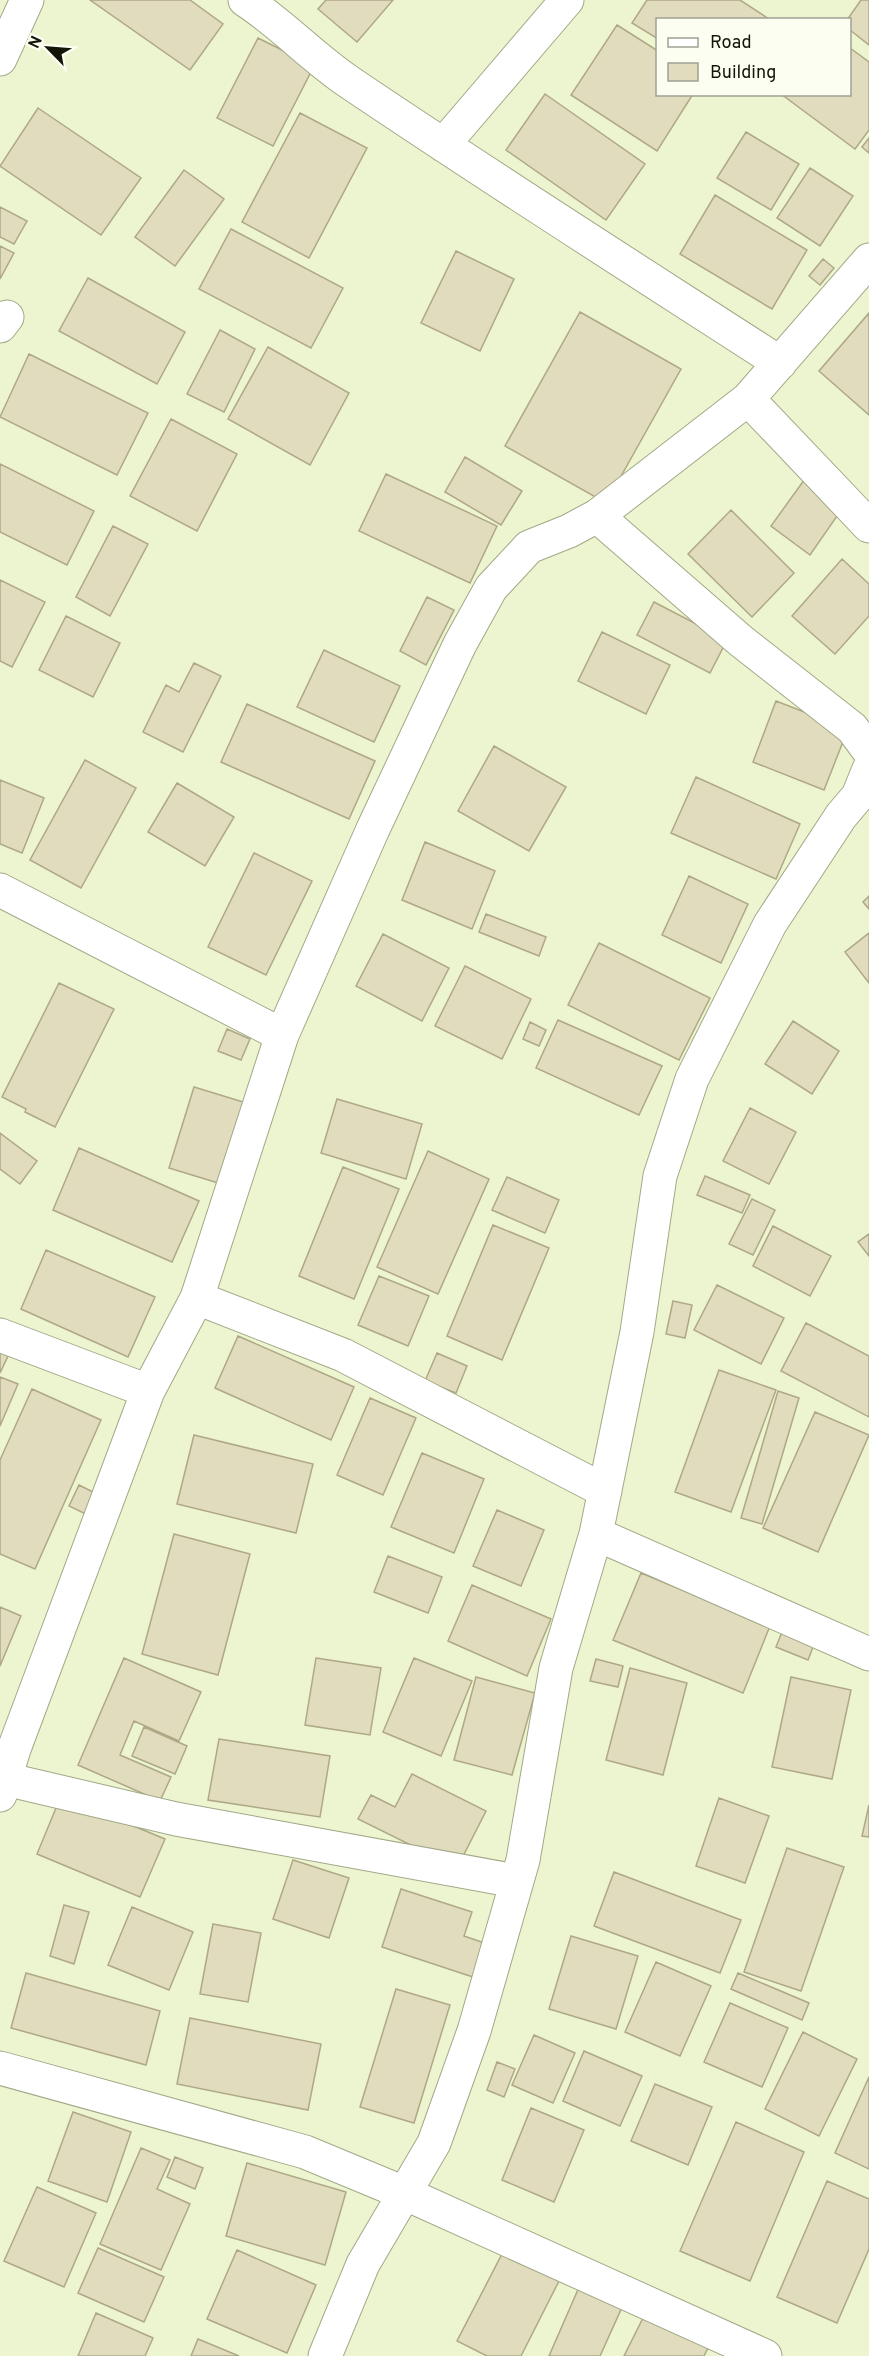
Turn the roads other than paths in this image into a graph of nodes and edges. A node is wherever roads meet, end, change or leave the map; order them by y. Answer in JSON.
{"nodes":[{"id":1,"x":27,"y":0,"type":"edge"},
{"id":2,"x":245,"y":0,"type":"edge"},
{"id":3,"x":567,"y":0,"type":"edge"},
{"id":4,"x":0,"y":58,"type":"edge"},
{"id":5,"x":443,"y":145,"type":"junction"},
{"id":6,"x":869,"y":260,"type":"edge"},
{"id":7,"x":780,"y":363,"type":"junction"},
{"id":8,"x":748,"y":399,"type":"junction"},
{"id":9,"x":597,"y":516,"type":"junction"},
{"id":10,"x":869,"y":526,"type":"edge"},
{"id":11,"x":869,"y":751,"type":"edge"},
{"id":12,"x":869,"y":769,"type":"edge"},
{"id":13,"x":0,"y":891,"type":"edge"},
{"id":14,"x":282,"y":1035,"type":"junction"},
{"id":15,"x":197,"y":1298,"type":"junction"},
{"id":16,"x":0,"y":1335,"type":"edge"},
{"id":17,"x":148,"y":1391,"type":"junction"},
{"id":18,"x":605,"y":1491,"type":"junction"},
{"id":19,"x":596,"y":1534,"type":"junction"},
{"id":20,"x":869,"y":1654,"type":"edge"},
{"id":21,"x":5,"y":1766,"type":"edge"},
{"id":22,"x":516,"y":1881,"type":"junction"},
{"id":23,"x":0,"y":2067,"type":"edge"},
{"id":24,"x":404,"y":2193,"type":"junction"},
{"id":25,"x":325,"y":2356,"type":"edge"},
{"id":26,"x":765,"y":2356,"type":"edge"}],
"edges":[{"from":1,"to":4,"type":"street"},
{"from":2,"to":5,"type":"street"},
{"from":3,"to":5,"type":"street"},
{"from":5,"to":7,"type":"street"},
{"from":6,"to":7,"type":"street"},
{"from":7,"to":8,"type":"street"},
{"from":8,"to":9,"type":"street"},
{"from":8,"to":10,"type":"street"},
{"from":9,"to":11,"type":"street"},
{"from":9,"to":14,"type":"street"},
{"from":12,"to":18,"type":"street"},
{"from":13,"to":14,"type":"street"},
{"from":14,"to":15,"type":"street"},
{"from":15,"to":17,"type":"street"},
{"from":15,"to":18,"type":"street"},
{"from":16,"to":17,"type":"street"},
{"from":17,"to":21,"type":"street"},
{"from":18,"to":19,"type":"street"},
{"from":19,"to":20,"type":"street"},
{"from":19,"to":22,"type":"street"},
{"from":21,"to":22,"type":"street"},
{"from":22,"to":24,"type":"street"},
{"from":23,"to":24,"type":"street"},
{"from":24,"to":25,"type":"street"},
{"from":24,"to":26,"type":"street"}]}
